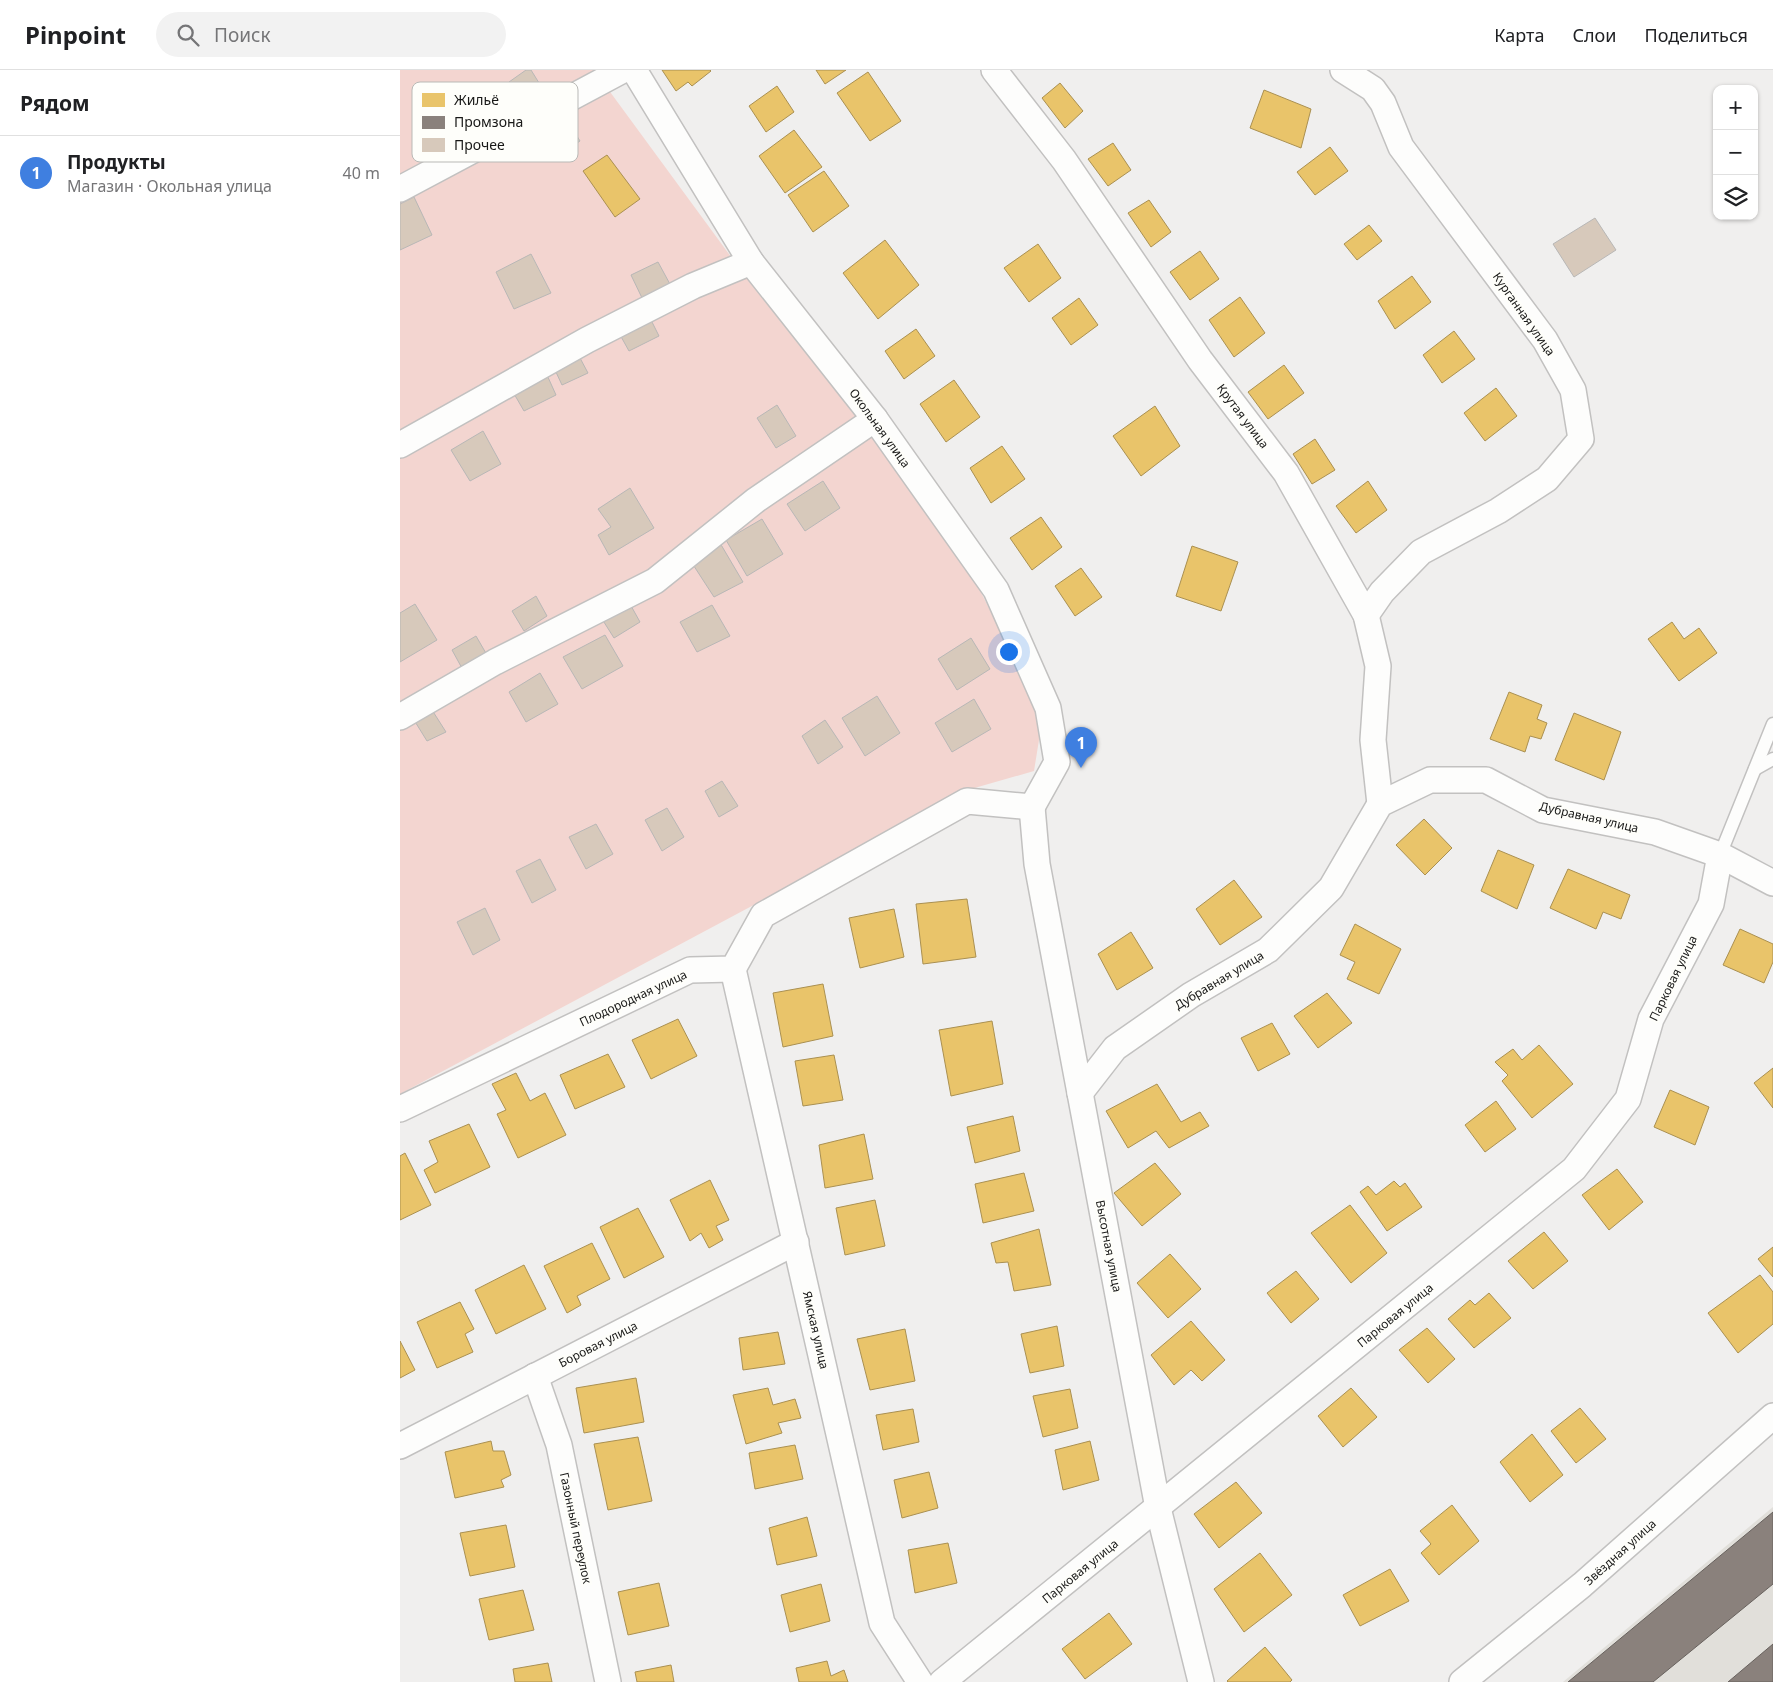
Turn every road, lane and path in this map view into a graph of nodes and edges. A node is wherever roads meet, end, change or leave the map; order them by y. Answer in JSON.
{"nodes":[{"id":1,"x":623,"y":70,"type":"edge"},
{"id":2,"x":634,"y":70,"type":"edge"},
{"id":3,"x":994,"y":70,"type":"edge"},
{"id":4,"x":1343,"y":70,"type":"edge"},
{"id":5,"x":578,"y":94,"type":"edge"},
{"id":6,"x":451,"y":162,"type":"edge"},
{"id":7,"x":400,"y":189,"type":"edge"},
{"id":8,"x":751,"y":262,"type":"junction"},
{"id":9,"x":875,"y":420,"type":"junction"},
{"id":10,"x":400,"y":445,"type":"edge"},
{"id":11,"x":1366,"y":616,"type":"junction"},
{"id":12,"x":400,"y":717,"type":"edge"},
{"id":13,"x":1773,"y":724,"type":"edge"},
{"id":14,"x":1773,"y":760,"type":"edge"},
{"id":15,"x":1755,"y":769,"type":"junction"},
{"id":16,"x":1380,"y":804,"type":"junction"},
{"id":17,"x":1032,"y":808,"type":"junction"},
{"id":18,"x":1720,"y":855,"type":"junction"},
{"id":19,"x":1773,"y":882,"type":"edge"},
{"id":20,"x":733,"y":969,"type":"junction"},
{"id":21,"x":1080,"y":1093,"type":"junction"},
{"id":22,"x":400,"y":1109,"type":"edge"},
{"id":23,"x":796,"y":1242,"type":"junction"},
{"id":24,"x":535,"y":1376,"type":"junction"},
{"id":25,"x":1773,"y":1416,"type":"edge"},
{"id":26,"x":400,"y":1446,"type":"edge"},
{"id":27,"x":1158,"y":1508,"type":"junction"},
{"id":28,"x":608,"y":1682,"type":"edge"},
{"id":29,"x":920,"y":1682,"type":"edge"},
{"id":30,"x":942,"y":1682,"type":"edge"},
{"id":31,"x":1201,"y":1682,"type":"edge"},
{"id":32,"x":1462,"y":1682,"type":"edge"}],
"edges":[{"from":1,"to":5,"type":"street"},
{"from":2,"to":8,"type":"street","name":"Окольная улица"},
{"from":3,"to":11,"type":"street","name":"Крутая улица"},
{"from":4,"to":11,"type":"street","name":"Курганная улица"},
{"from":6,"to":7,"type":"street"},
{"from":8,"to":9,"type":"street","name":"Окольная улица"},
{"from":8,"to":10,"type":"street"},
{"from":9,"to":12,"type":"street"},
{"from":9,"to":17,"type":"street","name":"Окольная улица"},
{"from":11,"to":16,"type":"street","name":"Крутая улица"},
{"from":13,"to":15,"type":"lane"},
{"from":14,"to":15,"type":"lane"},
{"from":15,"to":18,"type":"lane"},
{"from":16,"to":18,"type":"street","name":"Дубравная улица"},
{"from":16,"to":21,"type":"street","name":"Дубравная улица"},
{"from":17,"to":20,"type":"street"},
{"from":17,"to":21,"type":"street","name":"Высотная улица"},
{"from":18,"to":19,"type":"street","name":"Дубравная улица"},
{"from":18,"to":27,"type":"street","name":"Парковая улица"},
{"from":20,"to":22,"type":"street","name":"Плодородная улица"},
{"from":20,"to":23,"type":"street","name":"Ямская улица"},
{"from":21,"to":27,"type":"street","name":"Высотная улица"},
{"from":23,"to":24,"type":"street","name":"Боровая улица"},
{"from":23,"to":29,"type":"street","name":"Ямская улица"},
{"from":24,"to":26,"type":"street","name":"Боровая улица"},
{"from":24,"to":28,"type":"street","name":"Газонный переулок"},
{"from":25,"to":32,"type":"street","name":"Звёздная улица"},
{"from":27,"to":30,"type":"street","name":"Парковая улица"},
{"from":27,"to":31,"type":"street","name":"Высотная улица"}]}
